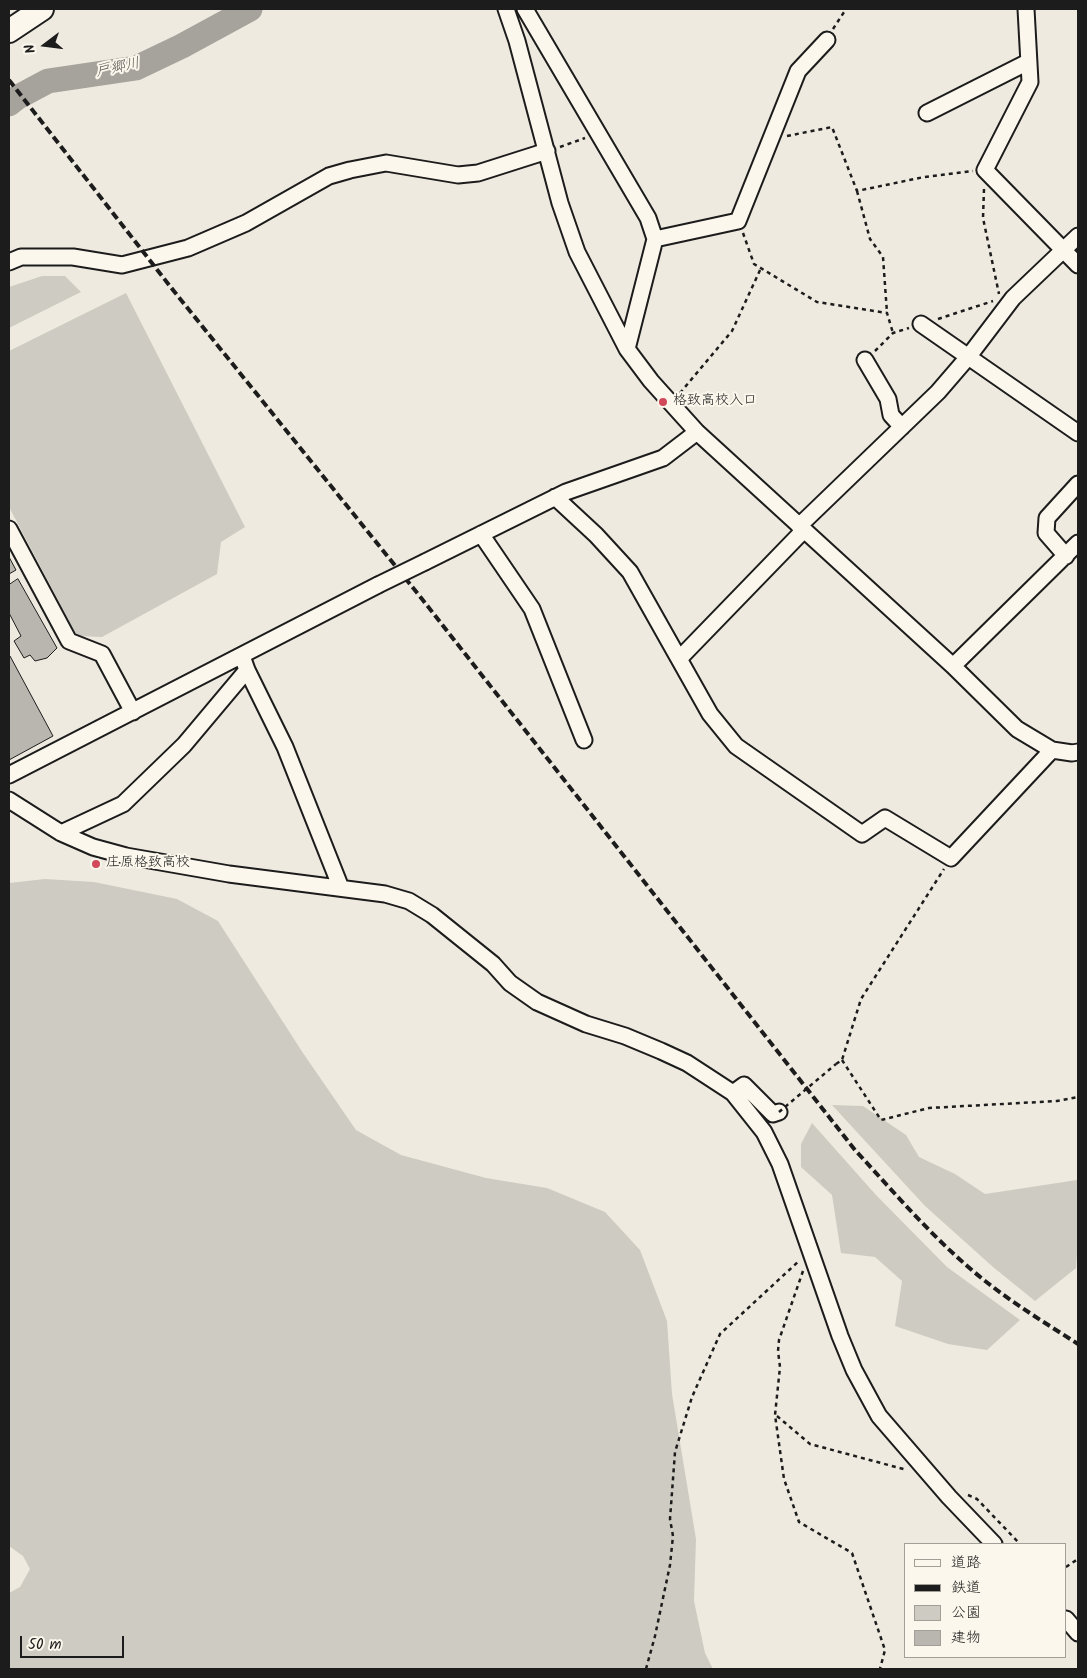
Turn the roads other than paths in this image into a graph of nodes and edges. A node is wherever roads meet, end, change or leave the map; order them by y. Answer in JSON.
{"nodes":[{"id":1,"x":42,"y":9,"type":"edge"},
{"id":2,"x":506,"y":9,"type":"edge"},
{"id":3,"x":525,"y":9,"type":"edge"},
{"id":4,"x":1026,"y":9,"type":"edge"},
{"id":5,"x":9,"y":31,"type":"edge"},
{"id":6,"x":827,"y":40,"type":"road end"},
{"id":7,"x":1028,"y":62,"type":"junction"},
{"id":8,"x":927,"y":113,"type":"dead end"},
{"id":9,"x":546,"y":151,"type":"junction"},
{"id":10,"x":1078,"y":236,"type":"edge"},
{"id":11,"x":655,"y":239,"type":"junction"},
{"id":12,"x":1064,"y":250,"type":"junction"},
{"id":13,"x":9,"y":262,"type":"edge"},
{"id":14,"x":1078,"y":266,"type":"edge"},
{"id":15,"x":921,"y":324,"type":"dead end"},
{"id":16,"x":627,"y":349,"type":"junction"},
{"id":17,"x":968,"y":356,"type":"junction"},
{"id":18,"x":865,"y":360,"type":"dead end"},
{"id":19,"x":902,"y":427,"type":"junction"},
{"id":20,"x":697,"y":432,"type":"junction"},
{"id":21,"x":1078,"y":433,"type":"edge"},
{"id":22,"x":1078,"y":484,"type":"edge"},
{"id":23,"x":556,"y":497,"type":"junction"},
{"id":24,"x":802,"y":528,"type":"junction"},
{"id":25,"x":9,"y":529,"type":"edge"},
{"id":26,"x":481,"y":534,"type":"junction"},
{"id":27,"x":1078,"y":543,"type":"edge"},
{"id":28,"x":1066,"y":556,"type":"junction"},
{"id":29,"x":679,"y":659,"type":"junction"},
{"id":30,"x":244,"y":663,"type":"junction"},
{"id":31,"x":953,"y":666,"type":"junction"},
{"id":32,"x":133,"y":712,"type":"junction"},
{"id":33,"x":584,"y":740,"type":"dead end"},
{"id":34,"x":1052,"y":750,"type":"junction"},
{"id":35,"x":1076,"y":757,"type":"edge"},
{"id":36,"x":9,"y":776,"type":"edge"},
{"id":37,"x":9,"y":800,"type":"edge"},
{"id":38,"x":61,"y":833,"type":"junction"},
{"id":39,"x":340,"y":888,"type":"junction"},
{"id":40,"x":733,"y":1093,"type":"junction"},
{"id":41,"x":779,"y":1112,"type":"road end"},
{"id":42,"x":993,"y":1543,"type":"edge"},
{"id":43,"x":1067,"y":1621,"type":"edge"},
{"id":44,"x":1078,"y":1633,"type":"edge"}],
"edges":[{"from":1,"to":5,"type":"highway"},
{"from":2,"to":9,"type":"street"},
{"from":3,"to":11,"type":"street"},
{"from":4,"to":7,"type":"street"},
{"from":6,"to":11,"type":"street"},
{"from":7,"to":8,"type":"street"},
{"from":7,"to":12,"type":"street"},
{"from":9,"to":13,"type":"street"},
{"from":9,"to":16,"type":"street"},
{"from":10,"to":12,"type":"street"},
{"from":11,"to":16,"type":"street"},
{"from":12,"to":14,"type":"street"},
{"from":12,"to":17,"type":"street"},
{"from":15,"to":17,"type":"street"},
{"from":16,"to":20,"type":"street"},
{"from":17,"to":19,"type":"street"},
{"from":17,"to":21,"type":"street"},
{"from":18,"to":19,"type":"street"},
{"from":19,"to":24,"type":"street"},
{"from":20,"to":23,"type":"street"},
{"from":20,"to":24,"type":"street"},
{"from":22,"to":28,"type":"street"},
{"from":23,"to":26,"type":"street"},
{"from":23,"to":29,"type":"street"},
{"from":24,"to":29,"type":"street"},
{"from":24,"to":31,"type":"street"},
{"from":25,"to":32,"type":"street"},
{"from":26,"to":30,"type":"street","bridge":true},
{"from":26,"to":33,"type":"street"},
{"from":27,"to":28,"type":"street"},
{"from":28,"to":31,"type":"street"},
{"from":29,"to":34,"type":"street"},
{"from":30,"to":32,"type":"street"},
{"from":30,"to":38,"type":"street"},
{"from":30,"to":39,"type":"street"},
{"from":31,"to":34,"type":"street"},
{"from":32,"to":36,"type":"street"},
{"from":34,"to":35,"type":"street"},
{"from":37,"to":38,"type":"street"},
{"from":38,"to":39,"type":"street"},
{"from":39,"to":40,"type":"street"},
{"from":40,"to":41,"type":"street"},
{"from":40,"to":42,"type":"street"},
{"from":43,"to":44,"type":"street"}]}
